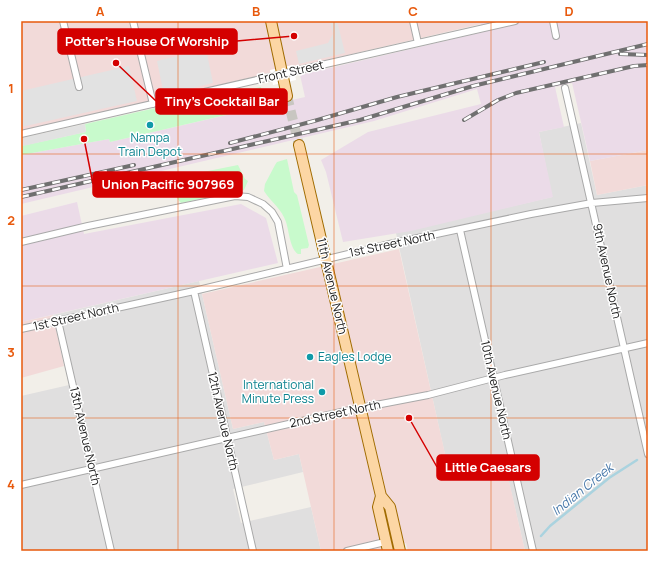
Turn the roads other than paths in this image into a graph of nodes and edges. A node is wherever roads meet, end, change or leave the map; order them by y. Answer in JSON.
{"nodes":[{"id":1,"x":63,"y":21,"type":"edge"},
{"id":2,"x":133,"y":21,"type":"edge"},
{"id":3,"x":271,"y":21,"type":"edge"},
{"id":4,"x":413,"y":21,"type":"edge"},
{"id":5,"x":515,"y":21,"type":"edge"},
{"id":6,"x":553,"y":21,"type":"edge"},
{"id":7,"x":556,"y":36,"type":"dead end"},
{"id":8,"x":418,"y":43,"type":"junction"},
{"id":9,"x":79,"y":87,"type":"dead end"},
{"id":10,"x":565,"y":88,"type":"dead end"},
{"id":11,"x":287,"y":96,"type":"tunnel mouth"},
{"id":12,"x":153,"y":104,"type":"junction"},
{"id":13,"x":21,"y":134,"type":"edge"},
{"id":14,"x":299,"y":145,"type":"tunnel mouth"},
{"id":15,"x":648,"y":198,"type":"edge"},
{"id":16,"x":592,"y":204,"type":"junction"},
{"id":17,"x":460,"y":230,"type":"junction"},
{"id":18,"x":21,"y":242,"type":"edge"},
{"id":19,"x":326,"y":259,"type":"junction"},
{"id":20,"x":288,"y":269,"type":"junction"},
{"id":21,"x":194,"y":291,"type":"junction"},
{"id":22,"x":58,"y":321,"type":"junction"},
{"id":23,"x":21,"y":330,"type":"edge"},
{"id":24,"x":648,"y":343,"type":"edge"},
{"id":25,"x":624,"y":348,"type":"junction"},
{"id":26,"x":493,"y":378,"type":"junction"},
{"id":27,"x":361,"y":408,"type":"junction"},
{"id":28,"x":227,"y":438,"type":"junction"},
{"id":29,"x":648,"y":454,"type":"edge"},
{"id":30,"x":92,"y":469,"type":"junction"},
{"id":31,"x":21,"y":485,"type":"edge"},
{"id":32,"x":382,"y":496,"type":"junction"},
{"id":33,"x":387,"y":547,"type":"edge"},
{"id":34,"x":111,"y":551,"type":"edge"},
{"id":35,"x":253,"y":551,"type":"edge"},
{"id":36,"x":347,"y":551,"type":"edge"},
{"id":37,"x":400,"y":551,"type":"edge"},
{"id":38,"x":533,"y":551,"type":"edge"}],
"edges":[{"from":1,"to":9,"type":"street"},
{"from":2,"to":12,"type":"street"},
{"from":3,"to":11,"type":"main road"},
{"from":4,"to":8,"type":"street"},
{"from":5,"to":8,"type":"street","name":"Front Street"},
{"from":6,"to":7,"type":"street"},
{"from":8,"to":12,"type":"street","name":"Front Street","bridge":true},
{"from":10,"to":16,"type":"street","name":"9th Avenue North"},
{"from":12,"to":13,"type":"street","name":"Front Street"},
{"from":14,"to":19,"type":"main road","name":"11th Avenue North"},
{"from":15,"to":16,"type":"street","name":"1st Street North"},
{"from":16,"to":17,"type":"street","name":"1st Street North"},
{"from":16,"to":25,"type":"street","name":"9th Avenue North"},
{"from":17,"to":19,"type":"street","name":"1st Street North"},
{"from":17,"to":26,"type":"street","name":"10th Avenue North"},
{"from":18,"to":20,"type":"street"},
{"from":19,"to":20,"type":"street","name":"1st Street North"},
{"from":19,"to":27,"type":"main road","name":"11th Avenue North"},
{"from":20,"to":21,"type":"street","name":"1st Street North"},
{"from":21,"to":22,"type":"street","name":"1st Street North"},
{"from":21,"to":28,"type":"street","name":"12th Avenue North"},
{"from":22,"to":23,"type":"street","name":"1st Street North"},
{"from":22,"to":30,"type":"street","name":"13th Avenue North"},
{"from":24,"to":25,"type":"street","name":"2nd Street North"},
{"from":25,"to":26,"type":"street","name":"2nd Street North"},
{"from":25,"to":29,"type":"street","name":"9th Avenue North"},
{"from":26,"to":27,"type":"street","name":"2nd Street North"},
{"from":26,"to":38,"type":"street","name":"10th Avenue North"},
{"from":27,"to":28,"type":"street","name":"2nd Street North"},
{"from":27,"to":32,"type":"main road","name":"11th Avenue North"},
{"from":28,"to":30,"type":"street","name":"2nd Street North"},
{"from":28,"to":35,"type":"street","name":"12th Avenue North"},
{"from":30,"to":31,"type":"street","name":"2nd Street North"},
{"from":30,"to":34,"type":"street","name":"13th Avenue North"},
{"from":32,"to":33,"type":"main road","name":"11th Avenue North"},
{"from":32,"to":37,"type":"main road","name":"11th Avenue North"},
{"from":33,"to":36,"type":"street"}]}
